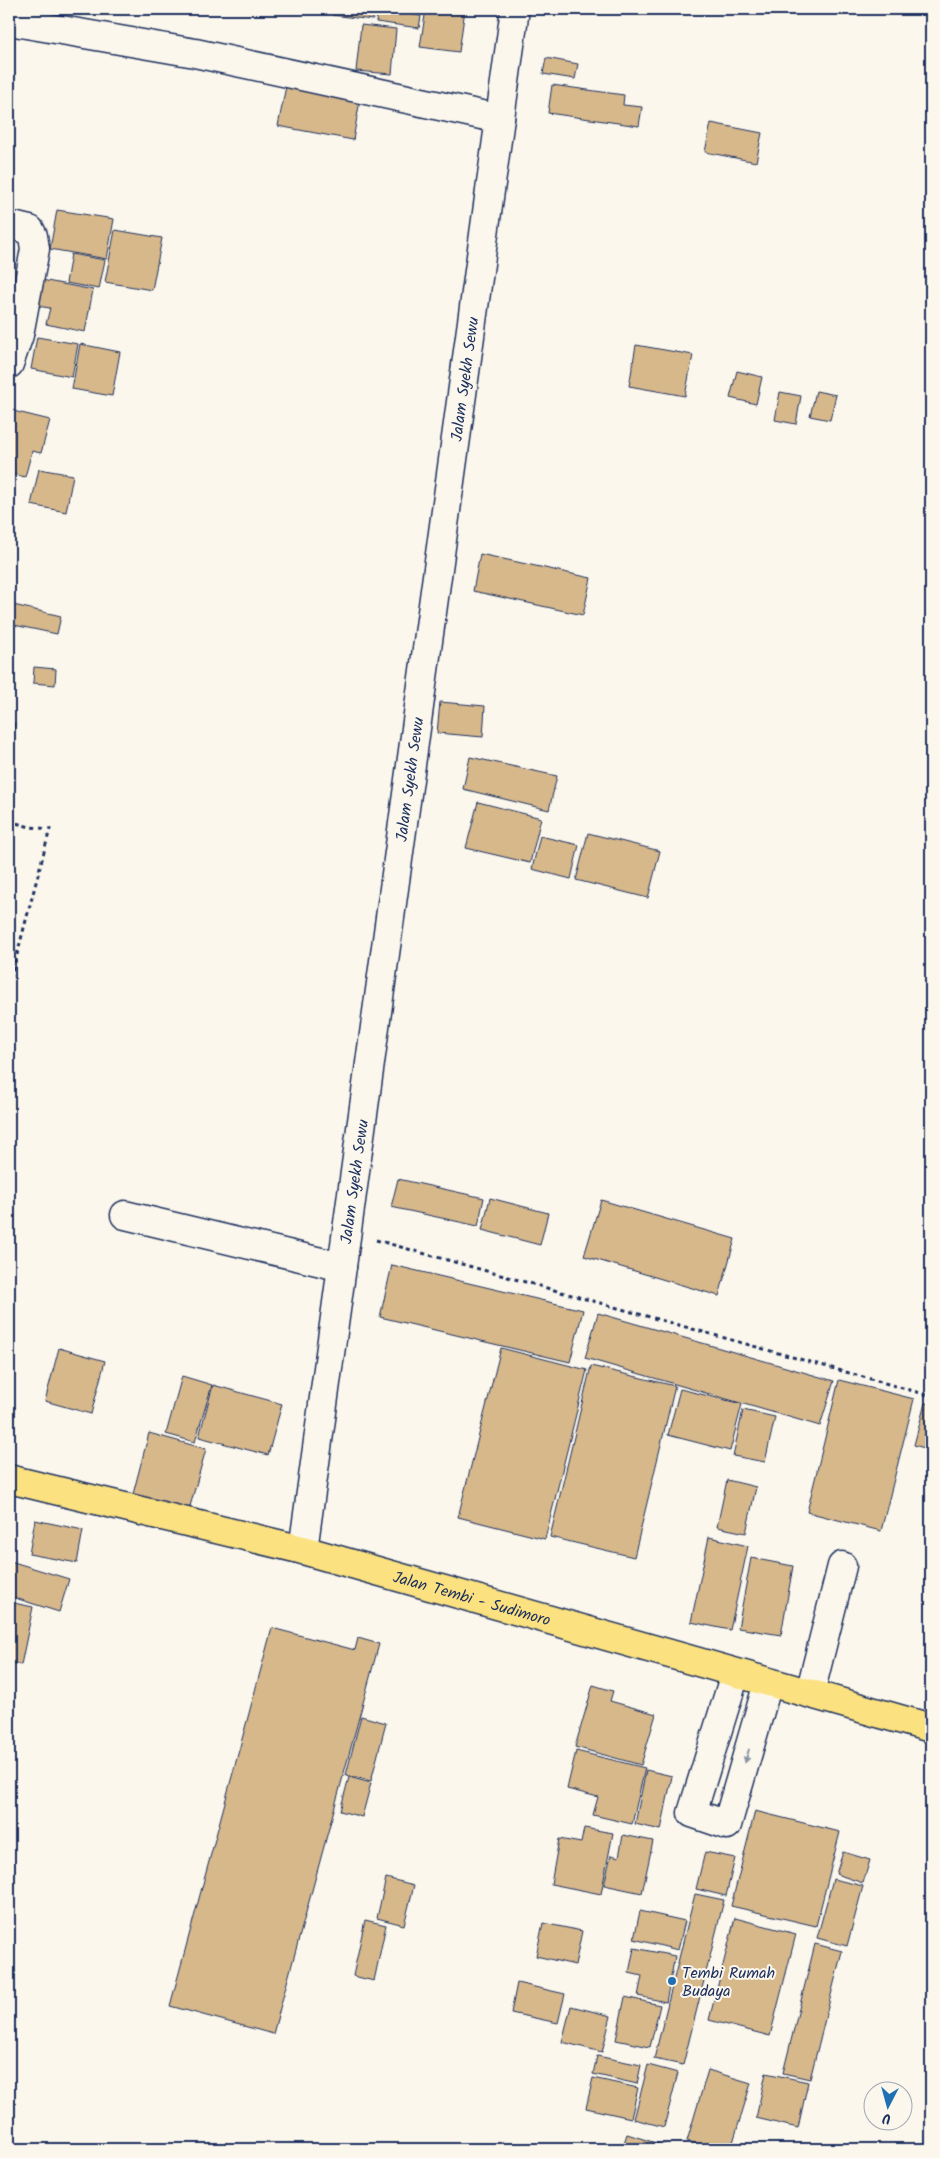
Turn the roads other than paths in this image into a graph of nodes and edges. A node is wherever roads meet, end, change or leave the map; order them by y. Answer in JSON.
{"nodes":[{"id":1,"x":515,"y":9,"type":"edge"},
{"id":2,"x":9,"y":21,"type":"edge"},
{"id":3,"x":500,"y":119,"type":"junction"},
{"id":4,"x":9,"y":224,"type":"edge"},
{"id":5,"x":9,"y":364,"type":"edge"},
{"id":6,"x":124,"y":1215,"type":"dead end"},
{"id":7,"x":342,"y":1267,"type":"junction"},
{"id":8,"x":9,"y":1479,"type":"edge"},
{"id":9,"x":303,"y":1550,"type":"junction"},
{"id":10,"x":842,"y":1566,"type":"dead end"},
{"id":11,"x":735,"y":1674,"type":"junction"},
{"id":12,"x":768,"y":1682,"type":"junction"},
{"id":13,"x":810,"y":1693,"type":"junction"},
{"id":14,"x":931,"y":1728,"type":"edge"}],
"edges":[{"from":1,"to":3,"type":"street","name":"Jalam Syekh Sewu"},
{"from":2,"to":3,"type":"street"},
{"from":3,"to":7,"type":"street","name":"Jalam Syekh Sewu"},
{"from":4,"to":5,"type":"street"},
{"from":6,"to":7,"type":"street"},
{"from":7,"to":9,"type":"street","name":"Jalam Syekh Sewu"},
{"from":8,"to":9,"type":"main road","name":"Jalan Tembi - Sudimoro"},
{"from":9,"to":11,"type":"main road","name":"Jalan Tembi - Sudimoro"},
{"from":10,"to":13,"type":"street"},
{"from":11,"to":12,"type":"main road","name":"Jalan Tembi - Sudimoro"},
{"from":12,"to":11,"type":"street","one_way":true},
{"from":12,"to":13,"type":"main road","name":"Jalan Tembi - Sudimoro"},
{"from":13,"to":14,"type":"main road","name":"Jalan Tembi - Sudimoro"}]}
